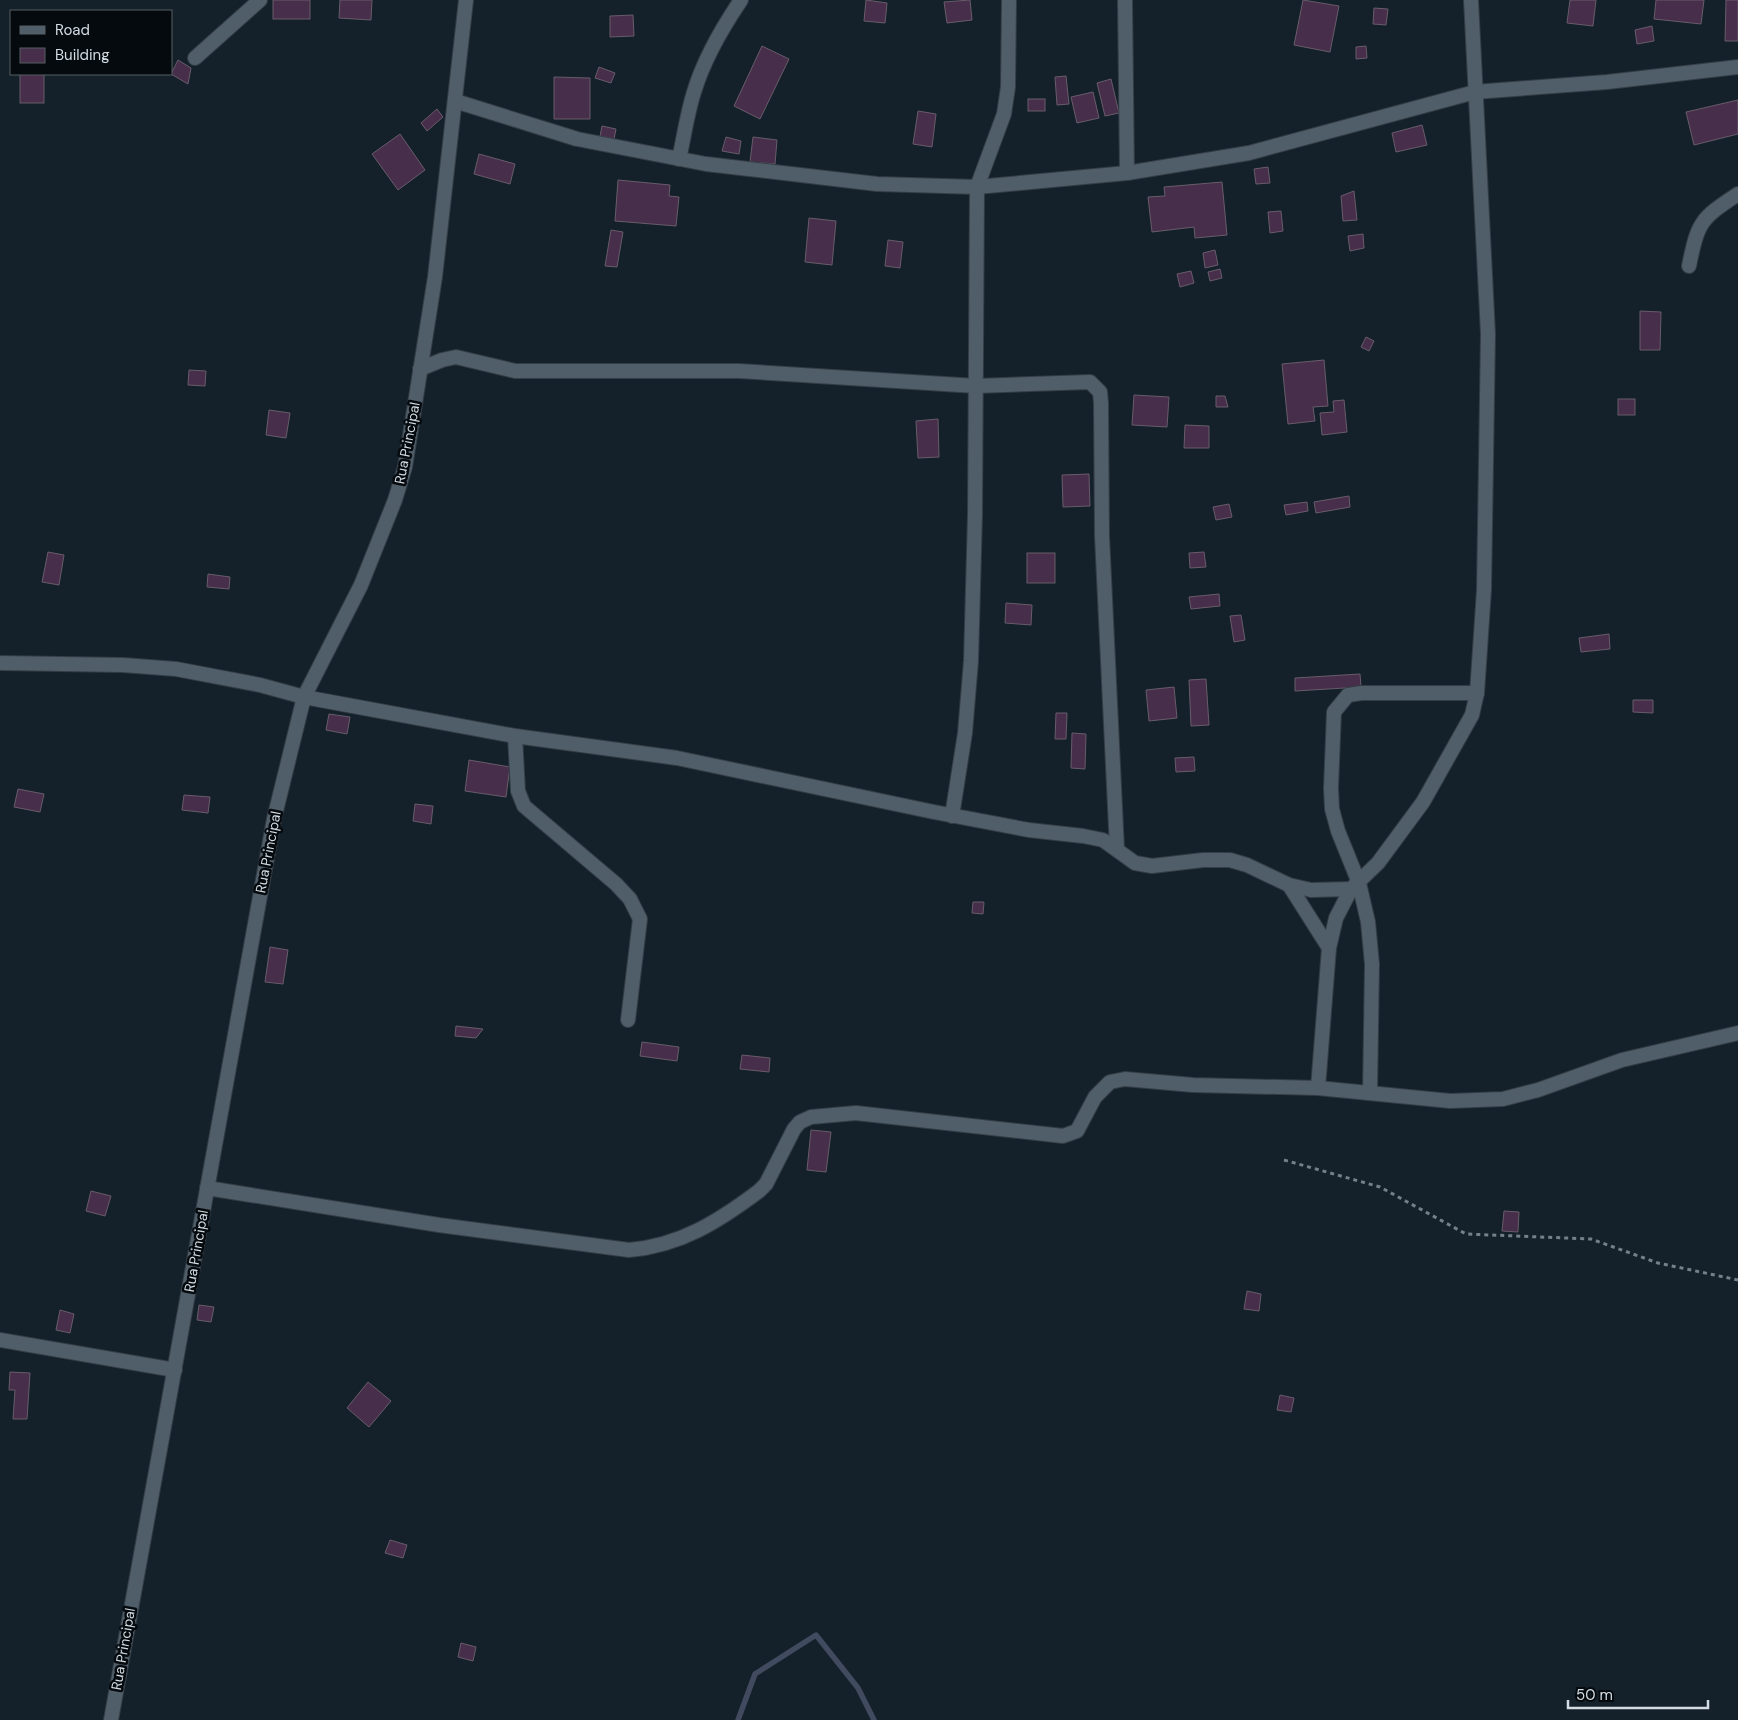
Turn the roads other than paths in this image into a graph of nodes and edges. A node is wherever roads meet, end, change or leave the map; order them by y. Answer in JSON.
{"nodes":[{"id":1,"x":260,"y":0,"type":"edge"},
{"id":2,"x":466,"y":0,"type":"edge"},
{"id":3,"x":741,"y":0,"type":"edge"},
{"id":4,"x":1009,"y":0,"type":"edge"},
{"id":5,"x":1125,"y":0,"type":"edge"},
{"id":6,"x":1471,"y":0,"type":"edge"},
{"id":7,"x":195,"y":58,"type":"dead end"},
{"id":8,"x":1738,"y":67,"type":"edge"},
{"id":9,"x":1475,"y":92,"type":"junction"},
{"id":10,"x":456,"y":101,"type":"junction"},
{"id":11,"x":679,"y":159,"type":"junction"},
{"id":12,"x":1127,"y":174,"type":"junction"},
{"id":13,"x":977,"y":187,"type":"junction"},
{"id":14,"x":1738,"y":194,"type":"edge"},
{"id":15,"x":1689,"y":266,"type":"dead end"},
{"id":16,"x":420,"y":370,"type":"junction"},
{"id":17,"x":976,"y":386,"type":"junction"},
{"id":18,"x":0,"y":663,"type":"edge"},
{"id":19,"x":1477,"y":693,"type":"junction"},
{"id":20,"x":304,"y":697,"type":"junction"},
{"id":21,"x":515,"y":736,"type":"junction"},
{"id":22,"x":952,"y":816,"type":"junction"},
{"id":23,"x":1118,"y":849,"type":"junction"},
{"id":24,"x":1289,"y":885,"type":"junction"},
{"id":25,"x":1355,"y":886,"type":"junction"},
{"id":26,"x":1329,"y":948,"type":"junction"},
{"id":27,"x":628,"y":1020,"type":"dead end"},
{"id":28,"x":1738,"y":1034,"type":"edge"},
{"id":29,"x":1318,"y":1088,"type":"junction"},
{"id":30,"x":1370,"y":1093,"type":"junction"},
{"id":31,"x":207,"y":1188,"type":"junction"},
{"id":32,"x":0,"y":1340,"type":"edge"},
{"id":33,"x":175,"y":1370,"type":"junction"},
{"id":34,"x":110,"y":1720,"type":"edge"}],
"edges":[{"from":1,"to":7,"type":"street"},
{"from":2,"to":10,"type":"street","name":"Rua Principal"},
{"from":3,"to":11,"type":"street"},
{"from":4,"to":13,"type":"street"},
{"from":5,"to":12,"type":"street"},
{"from":6,"to":9,"type":"street"},
{"from":8,"to":9,"type":"street"},
{"from":9,"to":12,"type":"street"},
{"from":9,"to":19,"type":"street"},
{"from":10,"to":11,"type":"street"},
{"from":10,"to":16,"type":"street","name":"Rua Principal"},
{"from":11,"to":13,"type":"street"},
{"from":12,"to":13,"type":"street"},
{"from":13,"to":17,"type":"street"},
{"from":14,"to":15,"type":"street"},
{"from":16,"to":17,"type":"street"},
{"from":16,"to":20,"type":"street","name":"Rua Principal"},
{"from":17,"to":22,"type":"street"},
{"from":17,"to":23,"type":"street"},
{"from":18,"to":20,"type":"street"},
{"from":19,"to":25,"type":"street"},
{"from":19,"to":25,"type":"street"},
{"from":20,"to":21,"type":"street"},
{"from":20,"to":31,"type":"street","name":"Rua Principal"},
{"from":21,"to":22,"type":"street"},
{"from":21,"to":27,"type":"street"},
{"from":22,"to":23,"type":"street"},
{"from":23,"to":24,"type":"street"},
{"from":24,"to":25,"type":"street"},
{"from":24,"to":26,"type":"street"},
{"from":25,"to":26,"type":"street"},
{"from":25,"to":30,"type":"street"},
{"from":26,"to":29,"type":"street"},
{"from":28,"to":30,"type":"street"},
{"from":29,"to":30,"type":"street"},
{"from":29,"to":31,"type":"street"},
{"from":31,"to":33,"type":"street","name":"Rua Principal"},
{"from":32,"to":33,"type":"street"},
{"from":33,"to":34,"type":"street","name":"Rua Principal"}]}
